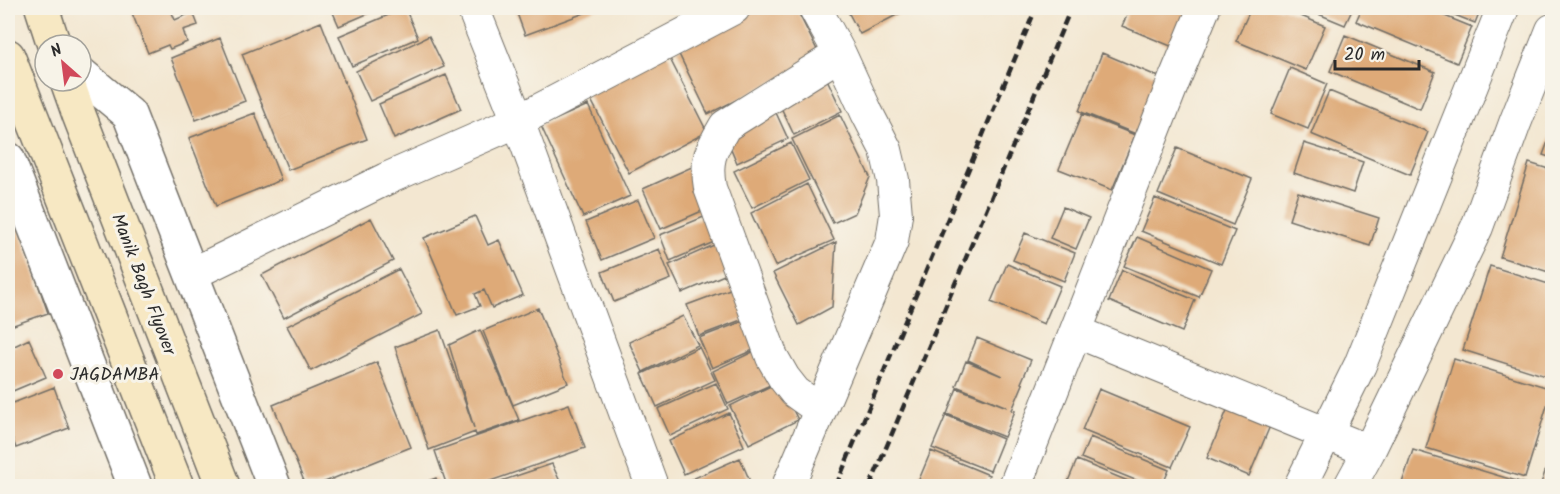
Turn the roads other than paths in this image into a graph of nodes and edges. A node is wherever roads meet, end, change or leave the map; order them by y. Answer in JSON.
{"nodes":[{"id":1,"x":42,"y":8,"type":"edge"},
{"id":2,"x":473,"y":8,"type":"edge"},
{"id":3,"x":734,"y":8,"type":"edge"},
{"id":4,"x":815,"y":8,"type":"edge"},
{"id":5,"x":1204,"y":8,"type":"edge"},
{"id":6,"x":1503,"y":8,"type":"edge"},
{"id":7,"x":1552,"y":30,"type":"edge"},
{"id":8,"x":50,"y":33,"type":"edge"},
{"id":9,"x":840,"y":54,"type":"junction"},
{"id":10,"x":11,"y":82,"type":"edge"},
{"id":11,"x":93,"y":84,"type":"edge"},
{"id":12,"x":71,"y":93,"type":"edge"},
{"id":13,"x":518,"y":121,"type":"junction"},
{"id":14,"x":10,"y":170,"type":"edge"},
{"id":15,"x":192,"y":274,"type":"junction"},
{"id":16,"x":1077,"y":332,"type":"junction"},
{"id":17,"x":820,"y":410,"type":"junction"},
{"id":18,"x":1325,"y":433,"type":"junction"},
{"id":19,"x":1369,"y":451,"type":"junction"},
{"id":20,"x":135,"y":486,"type":"edge"},
{"id":21,"x":177,"y":486,"type":"edge"},
{"id":22,"x":223,"y":486,"type":"edge"},
{"id":23,"x":274,"y":486,"type":"edge"},
{"id":24,"x":652,"y":486,"type":"edge"},
{"id":25,"x":788,"y":486,"type":"edge"},
{"id":26,"x":1015,"y":486,"type":"edge"},
{"id":27,"x":1300,"y":486,"type":"edge"},
{"id":28,"x":1350,"y":486,"type":"edge"}],
"edges":[{"from":1,"to":8,"type":"main road"},
{"from":2,"to":13,"type":"street"},
{"from":3,"to":13,"type":"street"},
{"from":4,"to":9,"type":"street"},
{"from":5,"to":16,"type":"street"},
{"from":6,"to":18,"type":"street"},
{"from":7,"to":19,"type":"street"},
{"from":9,"to":17,"type":"street"},
{"from":9,"to":17,"type":"street"},
{"from":10,"to":21,"type":"main road"},
{"from":11,"to":15,"type":"street"},
{"from":12,"to":22,"type":"main road","name":"Manik Bagh Flyover"},
{"from":13,"to":15,"type":"street"},
{"from":13,"to":24,"type":"street"},
{"from":14,"to":20,"type":"street"},
{"from":15,"to":23,"type":"street"},
{"from":16,"to":18,"type":"street"},
{"from":16,"to":26,"type":"street"},
{"from":17,"to":25,"type":"street"},
{"from":18,"to":19,"type":"street"},
{"from":18,"to":27,"type":"street"},
{"from":19,"to":28,"type":"street"}]}
